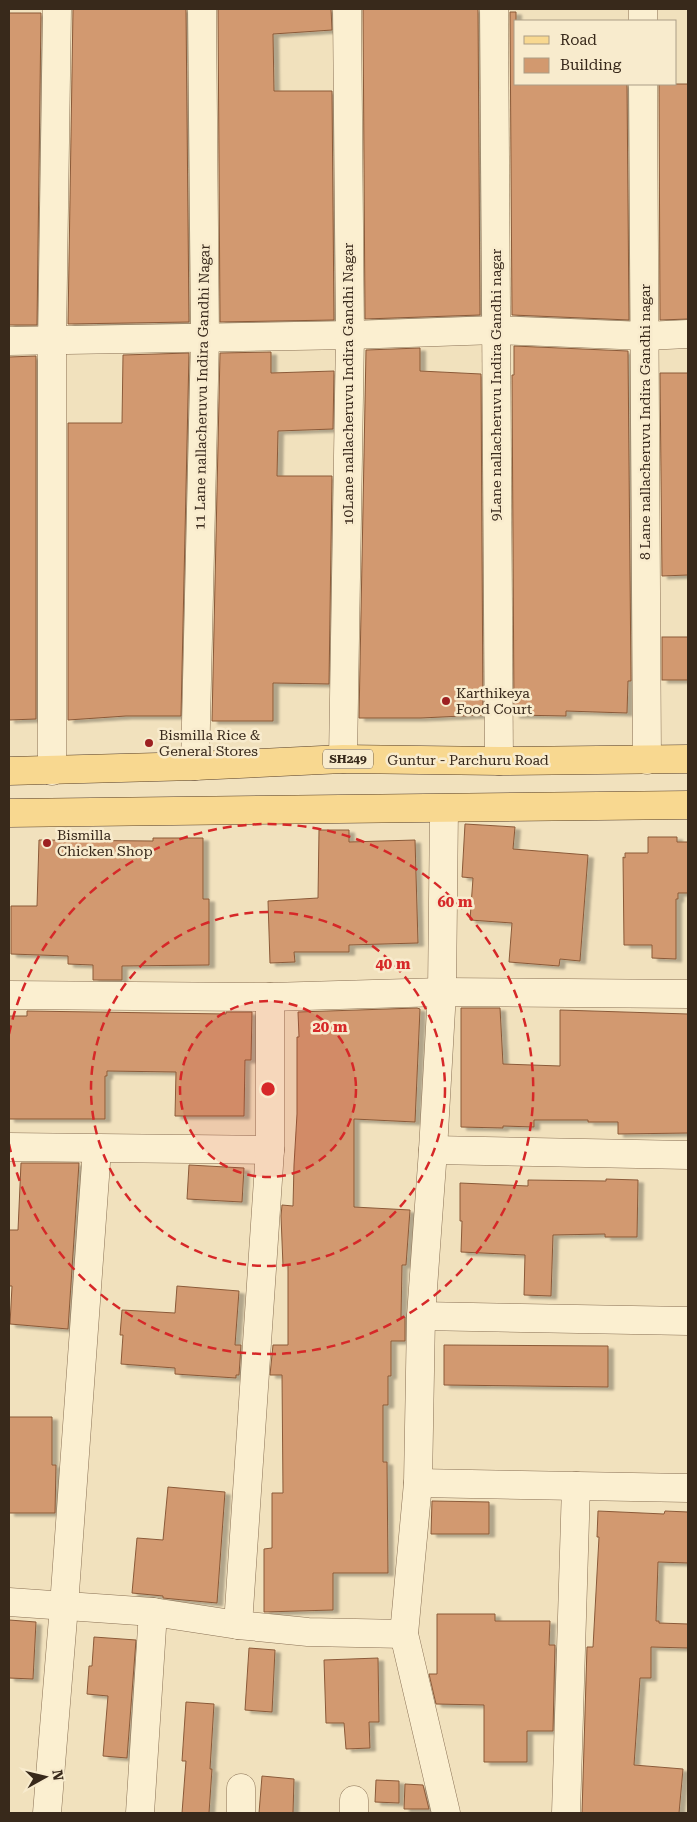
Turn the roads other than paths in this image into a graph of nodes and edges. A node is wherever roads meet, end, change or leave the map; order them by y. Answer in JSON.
{"nodes":[{"id":1,"x":57,"y":9,"type":"edge"},
{"id":2,"x":202,"y":9,"type":"edge"},
{"id":3,"x":347,"y":9,"type":"edge"},
{"id":4,"x":494,"y":9,"type":"edge"},
{"id":5,"x":643,"y":85,"type":"edge"},
{"id":6,"x":496,"y":330,"type":"junction"},
{"id":7,"x":688,"y":334,"type":"edge"},
{"id":8,"x":350,"y":335,"type":"junction"},
{"id":9,"x":645,"y":336,"type":"junction"},
{"id":10,"x":205,"y":337,"type":"junction"},
{"id":11,"x":9,"y":341,"type":"edge"},
{"id":12,"x":52,"y":342,"type":"junction"},
{"id":13,"x":343,"y":759,"type":"junction"},
{"id":14,"x":688,"y":759,"type":"edge"},
{"id":15,"x":647,"y":760,"type":"junction"},
{"id":16,"x":499,"y":761,"type":"junction"},
{"id":17,"x":194,"y":766,"type":"junction"},
{"id":18,"x":9,"y":771,"type":"edge"},
{"id":19,"x":52,"y":771,"type":"junction"},
{"id":20,"x":688,"y":805,"type":"edge"},
{"id":21,"x":444,"y":809,"type":"junction"},
{"id":22,"x":9,"y":813,"type":"edge"},
{"id":23,"x":442,"y":992,"type":"junction"},
{"id":24,"x":688,"y":994,"type":"edge"},
{"id":25,"x":9,"y":995,"type":"edge"},
{"id":26,"x":270,"y":996,"type":"junction"},
{"id":27,"x":9,"y":1147,"type":"edge"},
{"id":28,"x":97,"y":1149,"type":"junction"},
{"id":29,"x":270,"y":1150,"type":"junction"},
{"id":30,"x":433,"y":1150,"type":"junction"},
{"id":31,"x":688,"y":1155,"type":"edge"},
{"id":32,"x":421,"y":1316,"type":"junction"},
{"id":33,"x":688,"y":1321,"type":"edge"},
{"id":34,"x":418,"y":1482,"type":"junction"},
{"id":35,"x":576,"y":1486,"type":"junction"},
{"id":36,"x":688,"y":1488,"type":"edge"},
{"id":37,"x":9,"y":1602,"type":"edge"},
{"id":38,"x":64,"y":1606,"type":"junction"},
{"id":39,"x":153,"y":1612,"type":"junction"},
{"id":40,"x":238,"y":1626,"type":"junction"},
{"id":41,"x":404,"y":1634,"type":"junction"},
{"id":42,"x":47,"y":1813,"type":"edge"},
{"id":43,"x":140,"y":1813,"type":"edge"},
{"id":44,"x":446,"y":1813,"type":"edge"},
{"id":45,"x":566,"y":1813,"type":"edge"}],
"edges":[{"from":1,"to":12,"type":"street"},
{"from":2,"to":10,"type":"street","name":"11 Lane nallacheruvu Indira Gandhi Nagar"},
{"from":3,"to":8,"type":"street","name":"10Lane nallacheruvu Indira Gandhi Nagar"},
{"from":4,"to":6,"type":"street","name":"9Lane nallacheruvu Indira Gandhi nagar"},
{"from":5,"to":9,"type":"street","name":"8 Lane nallacheruvu Indira Gandhi nagar"},
{"from":6,"to":8,"type":"street"},
{"from":6,"to":9,"type":"street"},
{"from":6,"to":16,"type":"street","name":"9Lane nallacheruvu Indira Gandhi nagar"},
{"from":7,"to":9,"type":"street"},
{"from":8,"to":10,"type":"street"},
{"from":8,"to":13,"type":"street","name":"10Lane nallacheruvu Indira Gandhi Nagar"},
{"from":9,"to":15,"type":"street","name":"8 Lane nallacheruvu Indira Gandhi nagar"},
{"from":10,"to":12,"type":"street"},
{"from":10,"to":17,"type":"street","name":"11 Lane nallacheruvu Indira Gandhi Nagar"},
{"from":11,"to":12,"type":"street"},
{"from":12,"to":19,"type":"street"},
{"from":13,"to":16,"type":"main road","name":"Guntur - Parchuru Road","number":"SH249"},
{"from":13,"to":17,"type":"main road","name":"Guntur - Parchuru Road","number":"SH249"},
{"from":14,"to":15,"type":"main road","name":"Guntur - Parchuru Road","number":"SH249"},
{"from":15,"to":16,"type":"main road","name":"Guntur - Parchuru Road","number":"SH249"},
{"from":17,"to":19,"type":"main road","name":"Guntur - Parchuru Road","number":"SH249"},
{"from":18,"to":19,"type":"main road","name":"Guntur - Parchuru Road","number":"SH249"},
{"from":20,"to":21,"type":"main road"},
{"from":21,"to":22,"type":"main road"},
{"from":21,"to":23,"type":"street"},
{"from":23,"to":24,"type":"street"},
{"from":23,"to":26,"type":"street"},
{"from":23,"to":30,"type":"street"},
{"from":25,"to":26,"type":"street"},
{"from":26,"to":29,"type":"street"},
{"from":27,"to":28,"type":"street"},
{"from":28,"to":29,"type":"street"},
{"from":28,"to":38,"type":"street"},
{"from":29,"to":40,"type":"street"},
{"from":30,"to":31,"type":"street"},
{"from":30,"to":32,"type":"street"},
{"from":32,"to":33,"type":"street"},
{"from":32,"to":34,"type":"street"},
{"from":34,"to":35,"type":"street"},
{"from":34,"to":41,"type":"street"},
{"from":35,"to":36,"type":"street"},
{"from":35,"to":45,"type":"street"},
{"from":37,"to":38,"type":"street"},
{"from":38,"to":39,"type":"street"},
{"from":38,"to":42,"type":"street"},
{"from":39,"to":40,"type":"street"},
{"from":39,"to":43,"type":"street"},
{"from":40,"to":41,"type":"street"},
{"from":41,"to":44,"type":"street"}]}
